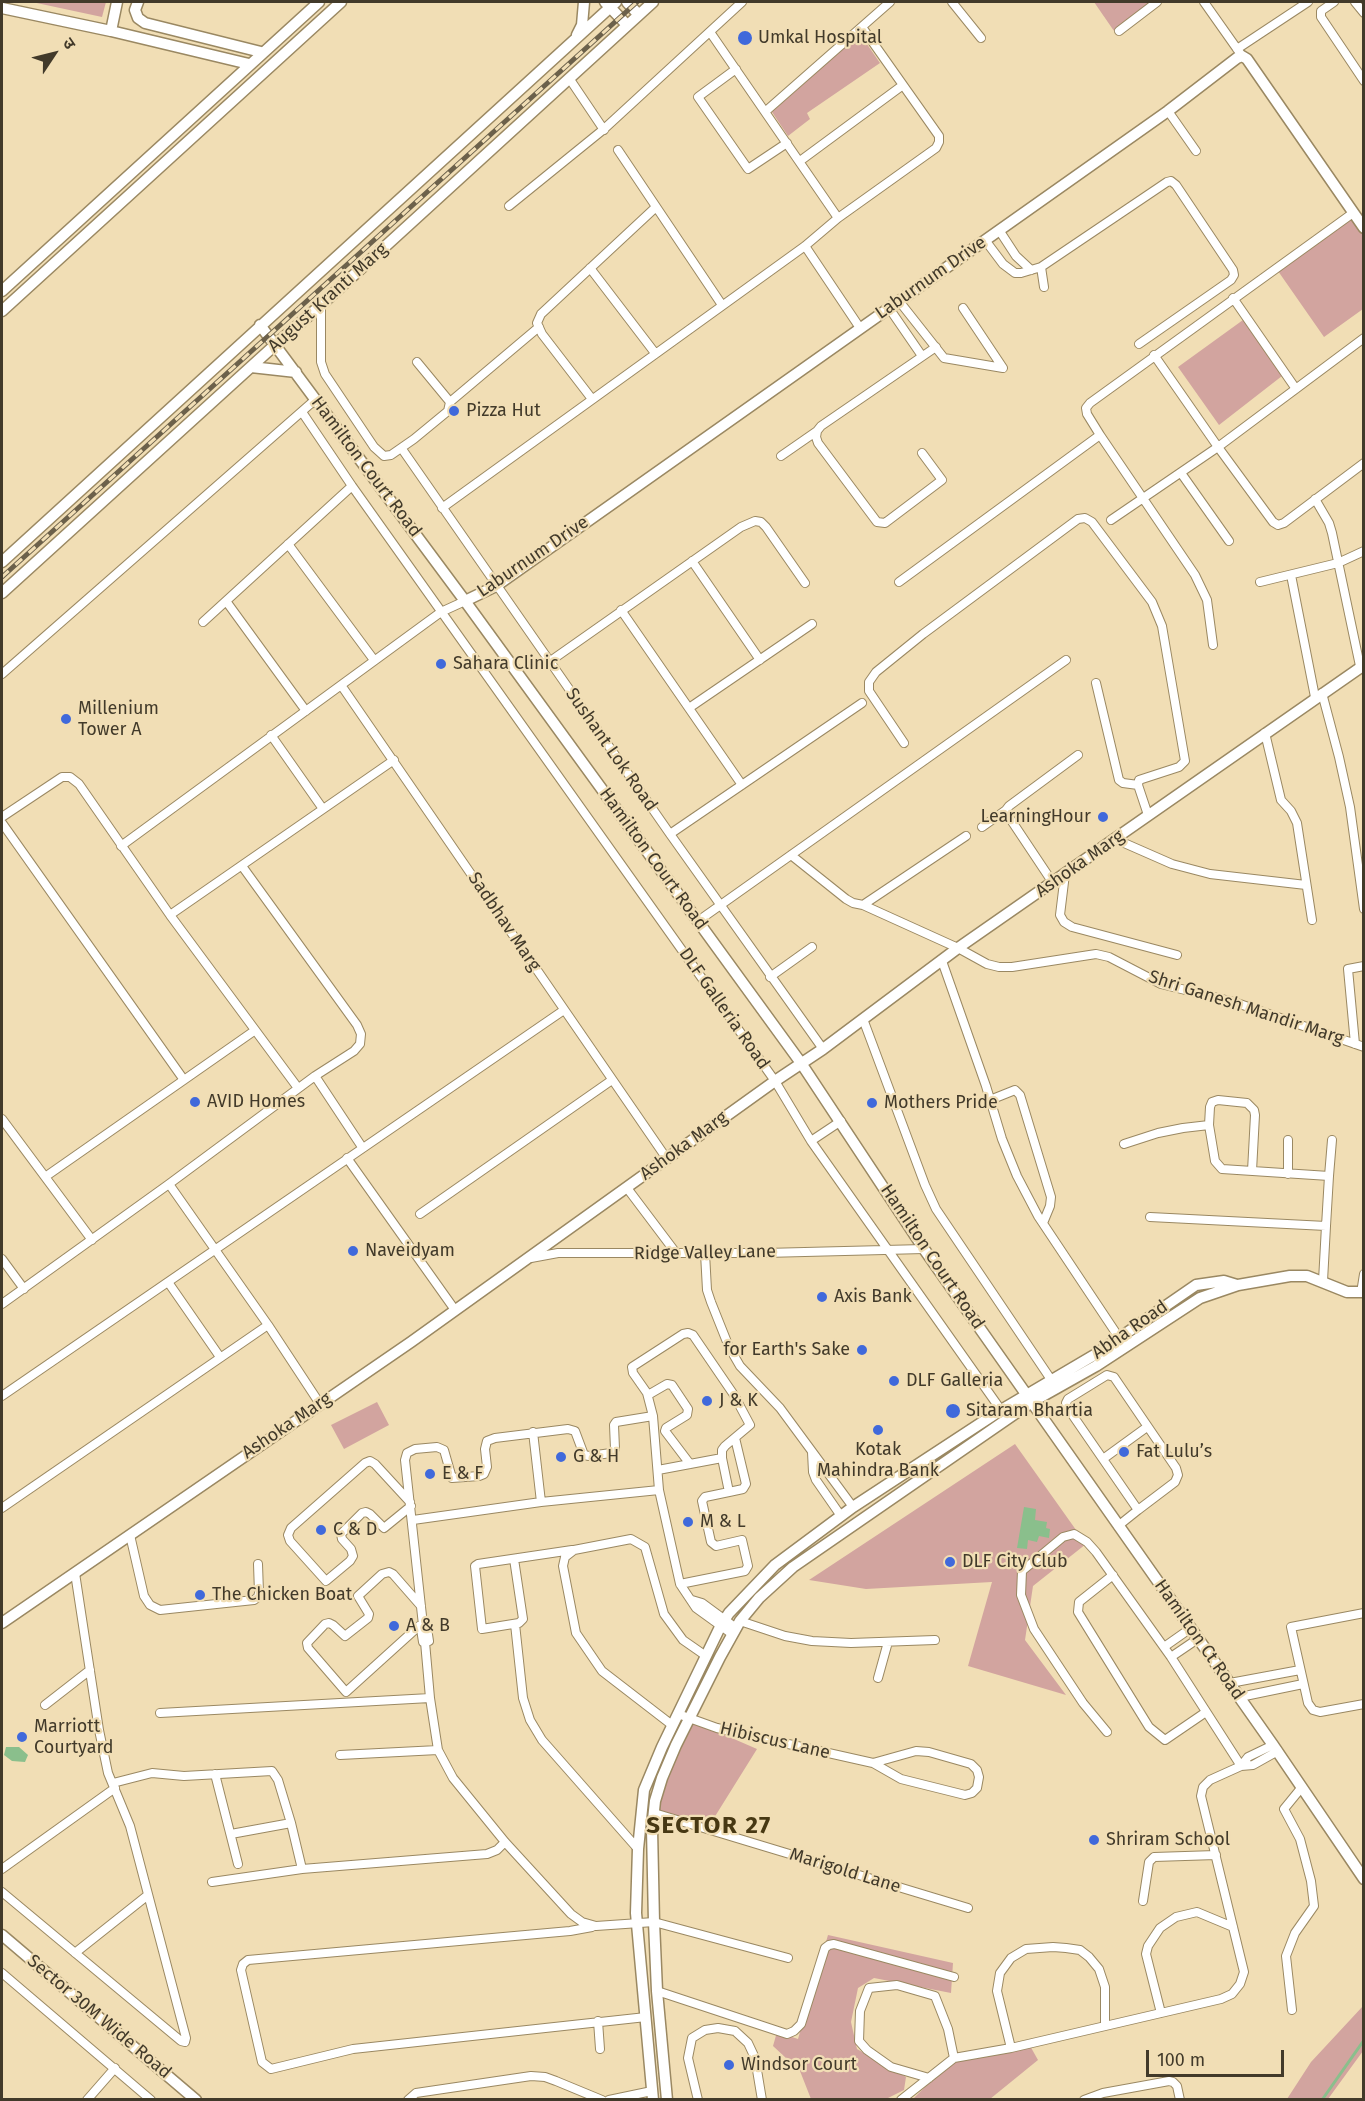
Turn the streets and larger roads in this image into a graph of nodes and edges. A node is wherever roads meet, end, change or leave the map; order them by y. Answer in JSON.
{"nodes":[{"id":1,"x":117,"y":2,"type":"edge"},
{"id":2,"x":138,"y":2,"type":"edge"},
{"id":3,"x":319,"y":2,"type":"edge"},
{"id":4,"x":340,"y":2,"type":"edge"},
{"id":5,"x":584,"y":2,"type":"edge"},
{"id":6,"x":627,"y":2,"type":"edge"},
{"id":7,"x":653,"y":2,"type":"edge"},
{"id":8,"x":742,"y":2,"type":"edge"},
{"id":9,"x":890,"y":2,"type":"edge"},
{"id":10,"x":952,"y":2,"type":"edge"},
{"id":11,"x":1156,"y":2,"type":"edge"},
{"id":12,"x":1203,"y":2,"type":"edge"},
{"id":13,"x":1308,"y":2,"type":"edge"},
{"id":14,"x":1334,"y":2,"type":"edge"},
{"id":15,"x":1355,"y":2,"type":"edge"},
{"id":16,"x":611,"y":3,"type":"edge"},
{"id":17,"x":2,"y":8,"type":"edge"},
{"id":18,"x":1364,"y":13,"type":"edge"},
{"id":19,"x":638,"y":15,"type":"junction"},
{"id":20,"x":627,"y":25,"type":"junction"},
{"id":21,"x":862,"y":27,"type":"junction"},
{"id":22,"x":111,"y":31,"type":"junction"},
{"id":23,"x":1119,"y":31,"type":"dead end"},
{"id":24,"x":710,"y":32,"type":"junction"},
{"id":25,"x":576,"y":38,"type":"junction"},
{"id":26,"x":981,"y":38,"type":"dead end"},
{"id":27,"x":261,"y":52,"type":"junction"},
{"id":28,"x":1240,"y":53,"type":"junction"},
{"id":29,"x":249,"y":64,"type":"junction"},
{"id":30,"x":736,"y":69,"type":"junction"},
{"id":31,"x":569,"y":78,"type":"junction"},
{"id":32,"x":1364,"y":81,"type":"edge"},
{"id":33,"x":903,"y":85,"type":"junction"},
{"id":34,"x":766,"y":111,"type":"junction"},
{"id":35,"x":1168,"y":111,"type":"junction"},
{"id":36,"x":603,"y":129,"type":"junction"},
{"id":37,"x":787,"y":143,"type":"junction"},
{"id":38,"x":618,"y":150,"type":"dead end"},
{"id":39,"x":1196,"y":151,"type":"dead end"},
{"id":40,"x":800,"y":161,"type":"junction"},
{"id":41,"x":510,"y":206,"type":"dead end"},
{"id":42,"x":656,"y":207,"type":"junction"},
{"id":43,"x":1353,"y":213,"type":"junction"},
{"id":44,"x":838,"y":218,"type":"junction"},
{"id":45,"x":1364,"y":228,"type":"edge"},
{"id":46,"x":999,"y":230,"type":"junction"},
{"id":47,"x":985,"y":240,"type":"junction"},
{"id":48,"x":805,"y":246,"type":"junction"},
{"id":49,"x":1041,"y":267,"type":"junction"},
{"id":50,"x":590,"y":268,"type":"junction"},
{"id":51,"x":1031,"y":270,"type":"junction"},
{"id":52,"x":1044,"y":287,"type":"dead end"},
{"id":53,"x":2,"y":291,"type":"edge"},
{"id":54,"x":1233,"y":298,"type":"junction"},
{"id":55,"x":900,"y":301,"type":"junction"},
{"id":56,"x":321,"y":305,"type":"junction"},
{"id":57,"x":722,"y":305,"type":"junction"},
{"id":58,"x":889,"y":308,"type":"junction"},
{"id":59,"x":963,"y":308,"type":"dead end"},
{"id":60,"x":2,"y":311,"type":"edge"},
{"id":61,"x":260,"y":325,"type":"junction"},
{"id":62,"x":539,"y":327,"type":"junction"},
{"id":63,"x":860,"y":328,"type":"junction"},
{"id":64,"x":1364,"y":338,"type":"edge"},
{"id":65,"x":1139,"y":344,"type":"dead end"},
{"id":66,"x":274,"y":345,"type":"junction"},
{"id":67,"x":936,"y":347,"type":"junction"},
{"id":68,"x":655,"y":353,"type":"junction"},
{"id":69,"x":1154,"y":355,"type":"junction"},
{"id":70,"x":922,"y":356,"type":"junction"},
{"id":71,"x":417,"y":362,"type":"dead end"},
{"id":72,"x":251,"y":366,"type":"junction"},
{"id":73,"x":296,"y":372,"type":"junction"},
{"id":74,"x":1296,"y":389,"type":"junction"},
{"id":75,"x":316,"y":399,"type":"junction"},
{"id":76,"x":592,"y":399,"type":"junction"},
{"id":77,"x":450,"y":402,"type":"junction"},
{"id":78,"x":302,"y":412,"type":"junction"},
{"id":79,"x":817,"y":431,"type":"junction"},
{"id":80,"x":1100,"y":435,"type":"junction"},
{"id":81,"x":1218,"y":447,"type":"junction"},
{"id":82,"x":402,"y":449,"type":"junction"},
{"id":83,"x":922,"y":453,"type":"dead end"},
{"id":84,"x":781,"y":456,"type":"dead end"},
{"id":85,"x":1364,"y":463,"type":"edge"},
{"id":86,"x":1181,"y":473,"type":"junction"},
{"id":87,"x":352,"y":486,"type":"junction"},
{"id":88,"x":1144,"y":499,"type":"junction"},
{"id":89,"x":1315,"y":499,"type":"junction"},
{"id":90,"x":442,"y":508,"type":"junction"},
{"id":91,"x":1112,"y":520,"type":"dead end"},
{"id":92,"x":1229,"y":541,"type":"dead end"},
{"id":93,"x":288,"y":544,"type":"junction"},
{"id":94,"x":1364,"y":551,"type":"edge"},
{"id":95,"x":692,"y":561,"type":"junction"},
{"id":96,"x":2,"y":562,"type":"edge"},
{"id":97,"x":1338,"y":563,"type":"junction"},
{"id":98,"x":1291,"y":575,"type":"junction"},
{"id":99,"x":899,"y":582,"type":"dead end"},
{"id":100,"x":1260,"y":582,"type":"dead end"},
{"id":101,"x":805,"y":583,"type":"dead end"},
{"id":102,"x":496,"y":586,"type":"junction"},
{"id":103,"x":2,"y":593,"type":"edge"},
{"id":104,"x":225,"y":601,"type":"junction"},
{"id":105,"x":465,"y":601,"type":"junction"},
{"id":106,"x":621,"y":610,"type":"junction"},
{"id":107,"x":441,"y":612,"type":"junction"},
{"id":108,"x":204,"y":622,"type":"dead end"},
{"id":109,"x":812,"y":624,"type":"dead end"},
{"id":110,"x":1214,"y":645,"type":"dead end"},
{"id":111,"x":374,"y":660,"type":"junction"},
{"id":112,"x":760,"y":660,"type":"junction"},
{"id":113,"x":1066,"y":660,"type":"dead end"},
{"id":114,"x":549,"y":662,"type":"junction"},
{"id":115,"x":1362,"y":666,"type":"edge"},
{"id":116,"x":2,"y":674,"type":"edge"},
{"id":117,"x":1096,"y":683,"type":"dead end"},
{"id":118,"x":341,"y":685,"type":"junction"},
{"id":119,"x":1318,"y":695,"type":"junction"},
{"id":120,"x":862,"y":703,"type":"dead end"},
{"id":121,"x":689,"y":708,"type":"junction"},
{"id":122,"x":306,"y":711,"type":"junction"},
{"id":123,"x":1265,"y":733,"type":"junction"},
{"id":124,"x":272,"y":735,"type":"junction"},
{"id":125,"x":904,"y":743,"type":"dead end"},
{"id":126,"x":1078,"y":755,"type":"dead end"},
{"id":127,"x":394,"y":760,"type":"junction"},
{"id":128,"x":742,"y":784,"type":"junction"},
{"id":129,"x":1138,"y":784,"type":"junction"},
{"id":130,"x":323,"y":809,"type":"junction"},
{"id":131,"x":1006,"y":810,"type":"junction"},
{"id":132,"x":1148,"y":815,"type":"junction"},
{"id":133,"x":2,"y":817,"type":"edge"},
{"id":134,"x":2,"y":823,"type":"edge"},
{"id":135,"x":982,"y":827,"type":"dead end"},
{"id":136,"x":670,"y":834,"type":"junction"},
{"id":137,"x":966,"y":836,"type":"dead end"},
{"id":138,"x":1115,"y":839,"type":"junction"},
{"id":139,"x":121,"y":846,"type":"junction"},
{"id":140,"x":791,"y":855,"type":"junction"},
{"id":141,"x":242,"y":866,"type":"junction"},
{"id":142,"x":1065,"y":874,"type":"junction"},
{"id":143,"x":1053,"y":883,"type":"junction"},
{"id":144,"x":1306,"y":885,"type":"junction"},
{"id":145,"x":720,"y":904,"type":"junction"},
{"id":146,"x":863,"y":905,"type":"junction"},
{"id":147,"x":1364,"y":909,"type":"edge"},
{"id":148,"x":170,"y":915,"type":"junction"},
{"id":149,"x":1312,"y":920,"type":"dead end"},
{"id":150,"x":698,"y":921,"type":"junction"},
{"id":151,"x":812,"y":947,"type":"dead end"},
{"id":152,"x":958,"y":948,"type":"junction"},
{"id":153,"x":1177,"y":955,"type":"dead end"},
{"id":154,"x":942,"y":961,"type":"junction"},
{"id":155,"x":1364,"y":966,"type":"edge"},
{"id":156,"x":770,"y":977,"type":"junction"},
{"id":157,"x":564,"y":1010,"type":"junction"},
{"id":158,"x":862,"y":1019,"type":"junction"},
{"id":159,"x":254,"y":1031,"type":"junction"},
{"id":160,"x":1359,"y":1045,"type":"edge"},
{"id":161,"x":823,"y":1049,"type":"junction"},
{"id":162,"x":801,"y":1063,"type":"junction"},
{"id":163,"x":315,"y":1076,"type":"junction"},
{"id":164,"x":184,"y":1080,"type":"junction"},
{"id":165,"x":612,"y":1080,"type":"junction"},
{"id":166,"x":775,"y":1081,"type":"junction"},
{"id":167,"x":298,"y":1088,"type":"junction"},
{"id":168,"x":990,"y":1100,"type":"junction"},
{"id":169,"x":2,"y":1119,"type":"edge"},
{"id":170,"x":841,"y":1121,"type":"junction"},
{"id":171,"x":1209,"y":1125,"type":"junction"},
{"id":172,"x":1288,"y":1140,"type":"dead end"},
{"id":173,"x":1332,"y":1140,"type":"dead end"},
{"id":174,"x":811,"y":1141,"type":"junction"},
{"id":175,"x":1124,"y":1144,"type":"dead end"},
{"id":176,"x":362,"y":1147,"type":"junction"},
{"id":177,"x":347,"y":1158,"type":"junction"},
{"id":178,"x":667,"y":1159,"type":"junction"},
{"id":179,"x":1252,"y":1171,"type":"junction"},
{"id":180,"x":1288,"y":1173,"type":"junction"},
{"id":181,"x":1329,"y":1176,"type":"junction"},
{"id":182,"x":45,"y":1177,"type":"junction"},
{"id":183,"x":169,"y":1184,"type":"junction"},
{"id":184,"x":627,"y":1188,"type":"junction"},
{"id":185,"x":420,"y":1214,"type":"dead end"},
{"id":186,"x":1150,"y":1217,"type":"dead end"},
{"id":187,"x":1043,"y":1223,"type":"junction"},
{"id":188,"x":1326,"y":1226,"type":"junction"},
{"id":189,"x":92,"y":1240,"type":"junction"},
{"id":190,"x":215,"y":1248,"type":"junction"},
{"id":191,"x":886,"y":1249,"type":"junction"},
{"id":192,"x":924,"y":1249,"type":"junction"},
{"id":193,"x":676,"y":1253,"type":"junction"},
{"id":194,"x":705,"y":1253,"type":"junction"},
{"id":195,"x":2,"y":1259,"type":"edge"},
{"id":196,"x":524,"y":1260,"type":"junction"},
{"id":197,"x":1364,"y":1274,"type":"edge"},
{"id":198,"x":1323,"y":1281,"type":"junction"},
{"id":199,"x":168,"y":1282,"type":"junction"},
{"id":200,"x":1238,"y":1285,"type":"junction"},
{"id":201,"x":24,"y":1289,"type":"junction"},
{"id":202,"x":1362,"y":1292,"type":"edge"},
{"id":203,"x":2,"y":1304,"type":"edge"},
{"id":204,"x":455,"y":1310,"type":"junction"},
{"id":205,"x":268,"y":1325,"type":"junction"},
{"id":206,"x":1120,"y":1339,"type":"junction"},
{"id":207,"x":220,"y":1357,"type":"junction"},
{"id":208,"x":1096,"y":1366,"type":"junction"},
{"id":209,"x":1103,"y":1378,"type":"junction"},
{"id":210,"x":1052,"y":1381,"type":"junction"},
{"id":211,"x":648,"y":1395,"type":"junction"},
{"id":212,"x":2,"y":1396,"type":"edge"},
{"id":213,"x":1030,"y":1398,"type":"junction"},
{"id":214,"x":320,"y":1404,"type":"junction"},
{"id":215,"x":1001,"y":1410,"type":"junction"},
{"id":216,"x":653,"y":1416,"type":"junction"},
{"id":217,"x":1147,"y":1426,"type":"junction"},
{"id":218,"x":533,"y":1432,"type":"junction"},
{"id":219,"x":735,"y":1438,"type":"junction"},
{"id":220,"x":812,"y":1452,"type":"junction"},
{"id":221,"x":722,"y":1458,"type":"junction"},
{"id":222,"x":1103,"y":1459,"type":"junction"},
{"id":223,"x":690,"y":1464,"type":"junction"},
{"id":224,"x":658,"y":1470,"type":"junction"},
{"id":225,"x":659,"y":1490,"type":"junction"},
{"id":226,"x":729,"y":1492,"type":"junction"},
{"id":227,"x":542,"y":1502,"type":"junction"},
{"id":228,"x":410,"y":1504,"type":"junction"},
{"id":229,"x":853,"y":1507,"type":"junction"},
{"id":230,"x":2,"y":1508,"type":"edge"},
{"id":231,"x":1138,"y":1510,"type":"junction"},
{"id":232,"x":841,"y":1516,"type":"junction"},
{"id":233,"x":413,"y":1520,"type":"junction"},
{"id":234,"x":1118,"y":1526,"type":"junction"},
{"id":235,"x":130,"y":1535,"type":"junction"},
{"id":236,"x":574,"y":1550,"type":"junction"},
{"id":237,"x":514,"y":1559,"type":"junction"},
{"id":238,"x":258,"y":1564,"type":"dead end"},
{"id":239,"x":75,"y":1573,"type":"junction"},
{"id":240,"x":1113,"y":1575,"type":"junction"},
{"id":241,"x":680,"y":1584,"type":"junction"},
{"id":242,"x":421,"y":1606,"type":"junction"},
{"id":243,"x":1364,"y":1613,"type":"edge"},
{"id":244,"x":723,"y":1622,"type":"junction"},
{"id":245,"x":2,"y":1623,"type":"edge"},
{"id":246,"x":515,"y":1624,"type":"junction"},
{"id":247,"x":423,"y":1625,"type":"junction"},
{"id":248,"x":736,"y":1628,"type":"junction"},
{"id":249,"x":1191,"y":1628,"type":"junction"},
{"id":250,"x":1198,"y":1638,"type":"junction"},
{"id":251,"x":935,"y":1641,"type":"dead end"},
{"id":252,"x":888,"y":1642,"type":"junction"},
{"id":253,"x":1164,"y":1647,"type":"junction"},
{"id":254,"x":706,"y":1656,"type":"junction"},
{"id":255,"x":1171,"y":1657,"type":"junction"},
{"id":256,"x":90,"y":1670,"type":"junction"},
{"id":257,"x":1300,"y":1670,"type":"junction"},
{"id":258,"x":878,"y":1678,"type":"dead end"},
{"id":259,"x":1230,"y":1683,"type":"junction"},
{"id":260,"x":1303,"y":1684,"type":"junction"},
{"id":261,"x":1240,"y":1697,"type":"junction"},
{"id":262,"x":430,"y":1698,"type":"junction"},
{"id":263,"x":1364,"y":1704,"type":"edge"},
{"id":264,"x":45,"y":1705,"type":"dead end"},
{"id":265,"x":1206,"y":1712,"type":"junction"},
{"id":266,"x":160,"y":1713,"type":"dead end"},
{"id":267,"x":683,"y":1717,"type":"junction"},
{"id":268,"x":672,"y":1725,"type":"junction"},
{"id":269,"x":1107,"y":1732,"type":"dead end"},
{"id":270,"x":1275,"y":1748,"type":"junction"},
{"id":271,"x":438,"y":1750,"type":"junction"},
{"id":272,"x":340,"y":1755,"type":"dead end"},
{"id":273,"x":873,"y":1763,"type":"junction"},
{"id":274,"x":1241,"y":1766,"type":"junction"},
{"id":275,"x":215,"y":1774,"type":"junction"},
{"id":276,"x":114,"y":1785,"type":"junction"},
{"id":277,"x":1302,"y":1787,"type":"junction"},
{"id":278,"x":654,"y":1813,"type":"junction"},
{"id":279,"x":291,"y":1823,"type":"junction"},
{"id":280,"x":231,"y":1834,"type":"junction"},
{"id":281,"x":505,"y":1842,"type":"junction"},
{"id":282,"x":638,"y":1849,"type":"junction"},
{"id":283,"x":1216,"y":1855,"type":"junction"},
{"id":284,"x":238,"y":1864,"type":"dead end"},
{"id":285,"x":2,"y":1869,"type":"edge"},
{"id":286,"x":303,"y":1869,"type":"junction"},
{"id":287,"x":1364,"y":1879,"type":"edge"},
{"id":288,"x":212,"y":1882,"type":"dead end"},
{"id":289,"x":2,"y":1892,"type":"edge"},
{"id":290,"x":148,"y":1895,"type":"junction"},
{"id":291,"x":1143,"y":1901,"type":"dead end"},
{"id":292,"x":968,"y":1908,"type":"dead end"},
{"id":293,"x":637,"y":1922,"type":"junction"},
{"id":294,"x":654,"y":1922,"type":"junction"},
{"id":295,"x":596,"y":1926,"type":"junction"},
{"id":296,"x":1233,"y":1927,"type":"junction"},
{"id":297,"x":2,"y":1935,"type":"edge"},
{"id":298,"x":75,"y":1953,"type":"junction"},
{"id":299,"x":788,"y":1958,"type":"dead end"},
{"id":300,"x":2,"y":1973,"type":"edge"},
{"id":301,"x":954,"y":1977,"type":"dead end"},
{"id":302,"x":657,"y":1991,"type":"junction"},
{"id":303,"x":1292,"y":2010,"type":"dead end"},
{"id":304,"x":1161,"y":2013,"type":"junction"},
{"id":305,"x":646,"y":2017,"type":"junction"},
{"id":306,"x":598,"y":2021,"type":"junction"},
{"id":307,"x":1105,"y":2026,"type":"junction"},
{"id":308,"x":1011,"y":2048,"type":"junction"},
{"id":309,"x":600,"y":2049,"type":"dead end"},
{"id":310,"x":954,"y":2058,"type":"junction"},
{"id":311,"x":115,"y":2068,"type":"junction"},
{"id":312,"x":928,"y":2078,"type":"junction"},
{"id":313,"x":652,"y":2095,"type":"edge"},
{"id":314,"x":87,"y":2100,"type":"edge"},
{"id":315,"x":151,"y":2100,"type":"edge"},
{"id":316,"x":196,"y":2100,"type":"edge"},
{"id":317,"x":408,"y":2100,"type":"edge"},
{"id":318,"x":602,"y":2100,"type":"edge"},
{"id":319,"x":609,"y":2100,"type":"edge"},
{"id":320,"x":667,"y":2100,"type":"edge"},
{"id":321,"x":698,"y":2100,"type":"edge"},
{"id":322,"x":762,"y":2100,"type":"edge"},
{"id":323,"x":901,"y":2100,"type":"edge"},
{"id":324,"x":1084,"y":2100,"type":"edge"},
{"id":325,"x":1180,"y":2100,"type":"edge"}],
"edges":[{"from":1,"to":22,"type":"street"},
{"from":2,"to":27,"type":"street"},
{"from":3,"to":27,"type":"street"},
{"from":4,"to":60,"type":"street"},
{"from":5,"to":25,"type":"street"},
{"from":6,"to":19,"type":"street"},
{"from":7,"to":19,"type":"street","name":"August Kranti Marg"},
{"from":8,"to":24,"type":"street"},
{"from":9,"to":21,"type":"street"},
{"from":10,"to":26,"type":"street"},
{"from":11,"to":23,"type":"street"},
{"from":12,"to":28,"type":"street"},
{"from":13,"to":28,"type":"street"},
{"from":14,"to":32,"type":"street"},
{"from":15,"to":18,"type":"street"},
{"from":16,"to":20,"type":"street"},
{"from":16,"to":25,"type":"street","name":"August Kranti Marg"},
{"from":17,"to":22,"type":"street"},
{"from":19,"to":20,"type":"street","name":"August Kranti Marg"},
{"from":20,"to":31,"type":"street","name":"August Kranti Marg"},
{"from":21,"to":33,"type":"street"},
{"from":21,"to":34,"type":"street"},
{"from":22,"to":29,"type":"street"},
{"from":24,"to":30,"type":"street"},
{"from":24,"to":36,"type":"street"},
{"from":25,"to":61,"type":"street","name":"August Kranti Marg"},
{"from":27,"to":29,"type":"street"},
{"from":28,"to":35,"type":"street","name":"Laburnum Drive"},
{"from":28,"to":43,"type":"street"},
{"from":29,"to":53,"type":"street"},
{"from":30,"to":34,"type":"street"},
{"from":30,"to":37,"type":"street"},
{"from":31,"to":36,"type":"street"},
{"from":31,"to":56,"type":"street","name":"August Kranti Marg"},
{"from":33,"to":40,"type":"street"},
{"from":33,"to":44,"type":"street"},
{"from":34,"to":37,"type":"street"},
{"from":35,"to":39,"type":"street"},
{"from":35,"to":46,"type":"street","name":"Laburnum Drive"},
{"from":36,"to":41,"type":"street"},
{"from":37,"to":40,"type":"street"},
{"from":38,"to":42,"type":"street"},
{"from":40,"to":44,"type":"street"},
{"from":42,"to":50,"type":"street"},
{"from":42,"to":57,"type":"street"},
{"from":43,"to":45,"type":"street"},
{"from":43,"to":54,"type":"street"},
{"from":44,"to":48,"type":"street"},
{"from":46,"to":47,"type":"street","name":"Laburnum Drive"},
{"from":46,"to":51,"type":"street"},
{"from":47,"to":51,"type":"street"},
{"from":47,"to":55,"type":"street","name":"Laburnum Drive"},
{"from":48,"to":57,"type":"street"},
{"from":48,"to":63,"type":"street"},
{"from":49,"to":51,"type":"street"},
{"from":49,"to":52,"type":"street"},
{"from":49,"to":65,"type":"street"},
{"from":50,"to":62,"type":"street"},
{"from":50,"to":68,"type":"street"},
{"from":54,"to":69,"type":"street"},
{"from":54,"to":74,"type":"street"},
{"from":55,"to":58,"type":"street","name":"Laburnum Drive"},
{"from":55,"to":67,"type":"street"},
{"from":56,"to":66,"type":"street","name":"August Kranti Marg"},
{"from":56,"to":82,"type":"street"},
{"from":57,"to":68,"type":"street"},
{"from":58,"to":63,"type":"street","name":"Laburnum Drive"},
{"from":58,"to":70,"type":"street"},
{"from":59,"to":67,"type":"street"},
{"from":61,"to":66,"type":"street","name":"Hamilton Court Road"},
{"from":61,"to":96,"type":"street","name":"August Kranti Marg"},
{"from":62,"to":76,"type":"street"},
{"from":62,"to":77,"type":"street"},
{"from":63,"to":102,"type":"street","name":"Laburnum Drive"},
{"from":64,"to":74,"type":"street"},
{"from":66,"to":72,"type":"street","name":"August Kranti Marg"},
{"from":66,"to":73,"type":"street","name":"Hamilton Court Road"},
{"from":67,"to":70,"type":"street"},
{"from":68,"to":76,"type":"street"},
{"from":69,"to":80,"type":"street"},
{"from":69,"to":81,"type":"street"},
{"from":70,"to":79,"type":"street"},
{"from":71,"to":77,"type":"street"},
{"from":72,"to":73,"type":"street"},
{"from":72,"to":103,"type":"street","name":"August Kranti Marg"},
{"from":73,"to":75,"type":"street","name":"Hamilton Court Road"},
{"from":74,"to":81,"type":"street"},
{"from":75,"to":78,"type":"street"},
{"from":75,"to":105,"type":"street","name":"Hamilton Court Road"},
{"from":76,"to":90,"type":"street"},
{"from":77,"to":82,"type":"street"},
{"from":78,"to":87,"type":"street","name":"DLF Galleria Road"},
{"from":78,"to":116,"type":"street"},
{"from":79,"to":83,"type":"street"},
{"from":79,"to":84,"type":"street"},
{"from":80,"to":88,"type":"street"},
{"from":80,"to":99,"type":"street"},
{"from":81,"to":86,"type":"street"},
{"from":81,"to":89,"type":"street"},
{"from":82,"to":90,"type":"street","name":"Sushant Lok Road"},
{"from":85,"to":89,"type":"street"},
{"from":86,"to":88,"type":"street"},
{"from":86,"to":92,"type":"street"},
{"from":87,"to":93,"type":"street"},
{"from":87,"to":107,"type":"street","name":"DLF Galleria Road"},
{"from":88,"to":91,"type":"street"},
{"from":88,"to":110,"type":"street"},
{"from":89,"to":97,"type":"street"},
{"from":90,"to":102,"type":"street","name":"Sushant Lok Road"},
{"from":93,"to":104,"type":"street"},
{"from":93,"to":111,"type":"street"},
{"from":94,"to":97,"type":"street"},
{"from":95,"to":101,"type":"street"},
{"from":95,"to":106,"type":"street"},
{"from":95,"to":112,"type":"street"},
{"from":97,"to":98,"type":"street"},
{"from":97,"to":115,"type":"street"},
{"from":98,"to":100,"type":"street"},
{"from":98,"to":119,"type":"street"},
{"from":102,"to":105,"type":"street","name":"Laburnum Drive"},
{"from":102,"to":114,"type":"street","name":"Sushant Lok Road"},
{"from":104,"to":108,"type":"street"},
{"from":104,"to":122,"type":"street"},
{"from":105,"to":107,"type":"street","name":"Laburnum Drive"},
{"from":105,"to":150,"type":"street","name":"Hamilton Court Road"},
{"from":106,"to":114,"type":"street"},
{"from":106,"to":121,"type":"street"},
{"from":107,"to":111,"type":"street","name":"Laburnum Drive"},
{"from":107,"to":166,"type":"street","name":"DLF Galleria Road"},
{"from":109,"to":112,"type":"street"},
{"from":111,"to":118,"type":"street","name":"Laburnum Drive"},
{"from":112,"to":121,"type":"street"},
{"from":113,"to":140,"type":"street"},
{"from":114,"to":136,"type":"street","name":"Sushant Lok Road"},
{"from":115,"to":119,"type":"street","name":"Ashoka Marg"},
{"from":117,"to":129,"type":"street"},
{"from":118,"to":122,"type":"street","name":"Laburnum Drive"},
{"from":118,"to":127,"type":"street","name":"Sadbhav Marg"},
{"from":119,"to":123,"type":"street","name":"Ashoka Marg"},
{"from":119,"to":147,"type":"street"},
{"from":120,"to":128,"type":"street"},
{"from":121,"to":128,"type":"street"},
{"from":122,"to":124,"type":"street","name":"Laburnum Drive"},
{"from":123,"to":132,"type":"street","name":"Ashoka Marg"},
{"from":123,"to":144,"type":"street"},
{"from":124,"to":130,"type":"street"},
{"from":124,"to":139,"type":"street","name":"Laburnum Drive"},
{"from":125,"to":129,"type":"street"},
{"from":126,"to":131,"type":"street"},
{"from":127,"to":130,"type":"street"},
{"from":127,"to":157,"type":"street","name":"Sadbhav Marg"},
{"from":128,"to":136,"type":"street"},
{"from":129,"to":132,"type":"street"},
{"from":130,"to":141,"type":"street"},
{"from":131,"to":135,"type":"street"},
{"from":131,"to":143,"type":"street"},
{"from":132,"to":138,"type":"street","name":"Ashoka Marg"},
{"from":133,"to":139,"type":"street"},
{"from":134,"to":164,"type":"street"},
{"from":136,"to":145,"type":"street","name":"Sushant Lok Road"},
{"from":137,"to":146,"type":"street"},
{"from":138,"to":142,"type":"street","name":"Ashoka Marg"},
{"from":138,"to":144,"type":"street"},
{"from":139,"to":148,"type":"street"},
{"from":140,"to":145,"type":"street"},
{"from":140,"to":146,"type":"street","name":"Shri Ganesh Mandir Marg"},
{"from":141,"to":148,"type":"street"},
{"from":141,"to":163,"type":"street"},
{"from":142,"to":143,"type":"street","name":"Ashoka Marg"},
{"from":142,"to":153,"type":"street"},
{"from":143,"to":152,"type":"street","name":"Ashoka Marg"},
{"from":144,"to":149,"type":"street"},
{"from":145,"to":150,"type":"street"},
{"from":145,"to":156,"type":"street","name":"Sushant Lok Road"},
{"from":146,"to":152,"type":"street","name":"Shri Ganesh Mandir Marg"},
{"from":148,"to":159,"type":"street"},
{"from":150,"to":162,"type":"street","name":"Hamilton Court Road"},
{"from":151,"to":156,"type":"street"},
{"from":152,"to":154,"type":"street","name":"Ashoka Marg"},
{"from":152,"to":160,"type":"street","name":"Shri Ganesh Mandir Marg"},
{"from":154,"to":158,"type":"street","name":"Ashoka Marg"},
{"from":154,"to":168,"type":"street"},
{"from":155,"to":160,"type":"street"},
{"from":156,"to":161,"type":"street","name":"Sushant Lok Road"},
{"from":157,"to":165,"type":"street","name":"Sadbhav Marg"},
{"from":157,"to":176,"type":"street"},
{"from":158,"to":161,"type":"street","name":"Ashoka Marg"},
{"from":158,"to":210,"type":"street"},
{"from":159,"to":164,"type":"street"},
{"from":159,"to":167,"type":"street"},
{"from":161,"to":162,"type":"street","name":"Ashoka Marg"},
{"from":162,"to":166,"type":"street","name":"Ashoka Marg"},
{"from":162,"to":170,"type":"street","name":"Hamilton Court Road"},
{"from":163,"to":167,"type":"street"},
{"from":163,"to":176,"type":"street"},
{"from":164,"to":182,"type":"street"},
{"from":165,"to":178,"type":"street","name":"Sadbhav Marg"},
{"from":165,"to":185,"type":"street"},
{"from":166,"to":174,"type":"street","name":"DLF Galleria Road"},
{"from":166,"to":178,"type":"street","name":"Ashoka Marg"},
{"from":167,"to":183,"type":"street"},
{"from":168,"to":187,"type":"street"},
{"from":168,"to":187,"type":"street"},
{"from":169,"to":182,"type":"street"},
{"from":170,"to":174,"type":"street"},
{"from":170,"to":192,"type":"street","name":"Hamilton Court Road"},
{"from":171,"to":175,"type":"street"},
{"from":171,"to":179,"type":"street"},
{"from":171,"to":179,"type":"street"},
{"from":172,"to":180,"type":"street"},
{"from":173,"to":181,"type":"street"},
{"from":174,"to":191,"type":"street","name":"DLF Galleria Road"},
{"from":176,"to":177,"type":"street"},
{"from":177,"to":190,"type":"street"},
{"from":177,"to":204,"type":"street"},
{"from":178,"to":184,"type":"street","name":"Ashoka Marg"},
{"from":179,"to":180,"type":"street"},
{"from":180,"to":181,"type":"street"},
{"from":181,"to":188,"type":"street"},
{"from":182,"to":189,"type":"street"},
{"from":183,"to":189,"type":"street"},
{"from":183,"to":190,"type":"street"},
{"from":184,"to":193,"type":"street"},
{"from":184,"to":196,"type":"street","name":"Ashoka Marg"},
{"from":186,"to":188,"type":"street"},
{"from":187,"to":206,"type":"street"},
{"from":188,"to":198,"type":"street"},
{"from":189,"to":201,"type":"street"},
{"from":190,"to":199,"type":"street"},
{"from":190,"to":205,"type":"street"},
{"from":191,"to":192,"type":"street","name":"Ridge Valley Lane"},
{"from":191,"to":194,"type":"street","name":"Ridge Valley Lane"},
{"from":191,"to":215,"type":"street","name":"DLF Galleria Road"},
{"from":192,"to":213,"type":"street","name":"Hamilton Court Road"},
{"from":193,"to":194,"type":"street","name":"Ridge Valley Lane"},
{"from":193,"to":196,"type":"street","name":"Ridge Valley Lane"},
{"from":194,"to":220,"type":"street"},
{"from":195,"to":201,"type":"street"},
{"from":196,"to":204,"type":"street","name":"Ashoka Marg"},
{"from":197,"to":202,"type":"street"},
{"from":198,"to":200,"type":"street","name":"Abha Road"},
{"from":198,"to":202,"type":"street","name":"Abha Road"},
{"from":199,"to":207,"type":"street"},
{"from":199,"to":212,"type":"street"},
{"from":200,"to":206,"type":"street","name":"Abha Road"},
{"from":200,"to":208,"type":"street","name":"Abha Road"},
{"from":201,"to":203,"type":"street"},
{"from":204,"to":214,"type":"street","name":"Ashoka Marg"},
{"from":205,"to":207,"type":"street"},
{"from":205,"to":214,"type":"street"},
{"from":206,"to":210,"type":"street","name":"Abha Road"},
{"from":207,"to":230,"type":"street"},
{"from":208,"to":209,"type":"street"},
{"from":208,"to":213,"type":"street","name":"Abha Road"},
{"from":209,"to":217,"type":"street"},
{"from":209,"to":222,"type":"street"},
{"from":210,"to":213,"type":"street","name":"Abha Road"},
{"from":211,"to":216,"type":"street"},
{"from":211,"to":219,"type":"street"},
{"from":211,"to":223,"type":"street"},
{"from":213,"to":215,"type":"street"},
{"from":213,"to":234,"type":"street","name":"Hamilton Ct Road"},
{"from":213,"to":248,"type":"street"},
{"from":214,"to":235,"type":"street","name":"Ashoka Marg"},
{"from":215,"to":229,"type":"street"},
{"from":216,"to":218,"type":"street"},
{"from":216,"to":224,"type":"street"},
{"from":217,"to":222,"type":"street"},
{"from":217,"to":231,"type":"street"},
{"from":218,"to":227,"type":"street"},
{"from":218,"to":228,"type":"street"},
{"from":219,"to":221,"type":"street"},
{"from":219,"to":226,"type":"street"},
{"from":220,"to":229,"type":"street"},
{"from":220,"to":232,"type":"street"},
{"from":221,"to":223,"type":"street"},
{"from":221,"to":226,"type":"street"},
{"from":222,"to":231,"type":"street"},
{"from":223,"to":224,"type":"street"},
{"from":224,"to":225,"type":"street"},
{"from":225,"to":227,"type":"street"},
{"from":225,"to":241,"type":"street"},
{"from":226,"to":241,"type":"street"},
{"from":227,"to":233,"type":"street"},
{"from":228,"to":228,"type":"street"},
{"from":228,"to":233,"type":"street"},
{"from":229,"to":232,"type":"street"},
{"from":231,"to":234,"type":"street"},
{"from":232,"to":244,"type":"street"},
{"from":233,"to":242,"type":"street"},
{"from":234,"to":249,"type":"street","name":"Hamilton Ct Road"},
{"from":235,"to":238,"type":"street"},
{"from":235,"to":239,"type":"street","name":"Ashoka Marg"},
{"from":236,"to":237,"type":"street"},
{"from":236,"to":254,"type":"street"},
{"from":236,"to":268,"type":"street"},
{"from":237,"to":246,"type":"street"},
{"from":237,"to":246,"type":"street"},
{"from":239,"to":245,"type":"street","name":"Ashoka Marg"},
{"from":239,"to":256,"type":"street"},
{"from":240,"to":253,"type":"street"},
{"from":240,"to":265,"type":"street"},
{"from":240,"to":269,"type":"street"},
{"from":241,"to":244,"type":"street"},
{"from":242,"to":247,"type":"street"},
{"from":242,"to":247,"type":"street"},
{"from":243,"to":257,"type":"street"},
{"from":244,"to":248,"type":"street"},
{"from":244,"to":254,"type":"street"},
{"from":246,"to":282,"type":"street"},
{"from":247,"to":262,"type":"street"},
{"from":248,"to":252,"type":"street"},
{"from":248,"to":267,"type":"street"},
{"from":249,"to":250,"type":"street","name":"Hamilton Ct Road"},
{"from":249,"to":253,"type":"street"},
{"from":250,"to":255,"type":"street"},
{"from":250,"to":259,"type":"street","name":"Hamilton Ct Road"},
{"from":251,"to":252,"type":"street"},
{"from":252,"to":258,"type":"street"},
{"from":253,"to":255,"type":"street"},
{"from":254,"to":267,"type":"street"},
{"from":255,"to":265,"type":"street"},
{"from":256,"to":264,"type":"street"},
{"from":256,"to":276,"type":"street"},
{"from":257,"to":259,"type":"street"},
{"from":257,"to":260,"type":"street"},
{"from":259,"to":261,"type":"street","name":"Hamilton Ct Road"},
{"from":260,"to":261,"type":"street"},
{"from":260,"to":263,"type":"street"},
{"from":261,"to":270,"type":"street","name":"Hamilton Ct Road"},
{"from":262,"to":266,"type":"street"},
{"from":262,"to":271,"type":"street"},
{"from":265,"to":274,"type":"street"},
{"from":267,"to":268,"type":"street"},
{"from":267,"to":273,"type":"street","name":"Hibiscus Lane"},
{"from":267,"to":278,"type":"street"},
{"from":268,"to":282,"type":"street"},
{"from":270,"to":274,"type":"street"},
{"from":270,"to":277,"type":"street","name":"Hamilton Ct Road"},
{"from":271,"to":272,"type":"street"},
{"from":271,"to":281,"type":"street"},
{"from":273,"to":273,"type":"street","name":"Hibiscus Lane"},
{"from":274,"to":283,"type":"street"},
{"from":275,"to":276,"type":"street"},
{"from":275,"to":279,"type":"street"},
{"from":275,"to":280,"type":"street"},
{"from":276,"to":285,"type":"street"},
{"from":276,"to":290,"type":"street"},
{"from":277,"to":287,"type":"street","name":"Hamilton Ct Road"},
{"from":277,"to":303,"type":"street"},
{"from":278,"to":292,"type":"street","name":"Marigold Lane"},
{"from":278,"to":294,"type":"street"},
{"from":279,"to":280,"type":"street"},
{"from":279,"to":286,"type":"street"},
{"from":280,"to":284,"type":"street"},
{"from":281,"to":286,"type":"street"},
{"from":281,"to":295,"type":"street"},
{"from":282,"to":293,"type":"street"},
{"from":283,"to":291,"type":"street"},
{"from":283,"to":296,"type":"street"},
{"from":286,"to":288,"type":"street"},
{"from":289,"to":298,"type":"street"},
{"from":290,"to":298,"type":"street"},
{"from":290,"to":298,"type":"street"},
{"from":293,"to":294,"type":"street"},
{"from":293,"to":295,"type":"street"},
{"from":293,"to":305,"type":"street"},
{"from":294,"to":299,"type":"street"},
{"from":294,"to":302,"type":"street"},
{"from":295,"to":306,"type":"street"},
{"from":296,"to":304,"type":"street"},
{"from":296,"to":304,"type":"street"},
{"from":297,"to":316,"type":"street","name":"Sector 30M Wide Road"},
{"from":300,"to":311,"type":"street"},
{"from":301,"to":302,"type":"street"},
{"from":302,"to":320,"type":"street"},
{"from":304,"to":307,"type":"street"},
{"from":305,"to":306,"type":"street"},
{"from":305,"to":313,"type":"street"},
{"from":306,"to":309,"type":"street"},
{"from":307,"to":308,"type":"street"},
{"from":307,"to":308,"type":"street"},
{"from":308,"to":310,"type":"street"},
{"from":310,"to":312,"type":"street"},
{"from":310,"to":312,"type":"street"},
{"from":311,"to":314,"type":"street"},
{"from":311,"to":315,"type":"street"},
{"from":312,"to":323,"type":"street"},
{"from":313,"to":319,"type":"street"},
{"from":317,"to":318,"type":"street"},
{"from":321,"to":322,"type":"street"},
{"from":324,"to":325,"type":"street"}]}
